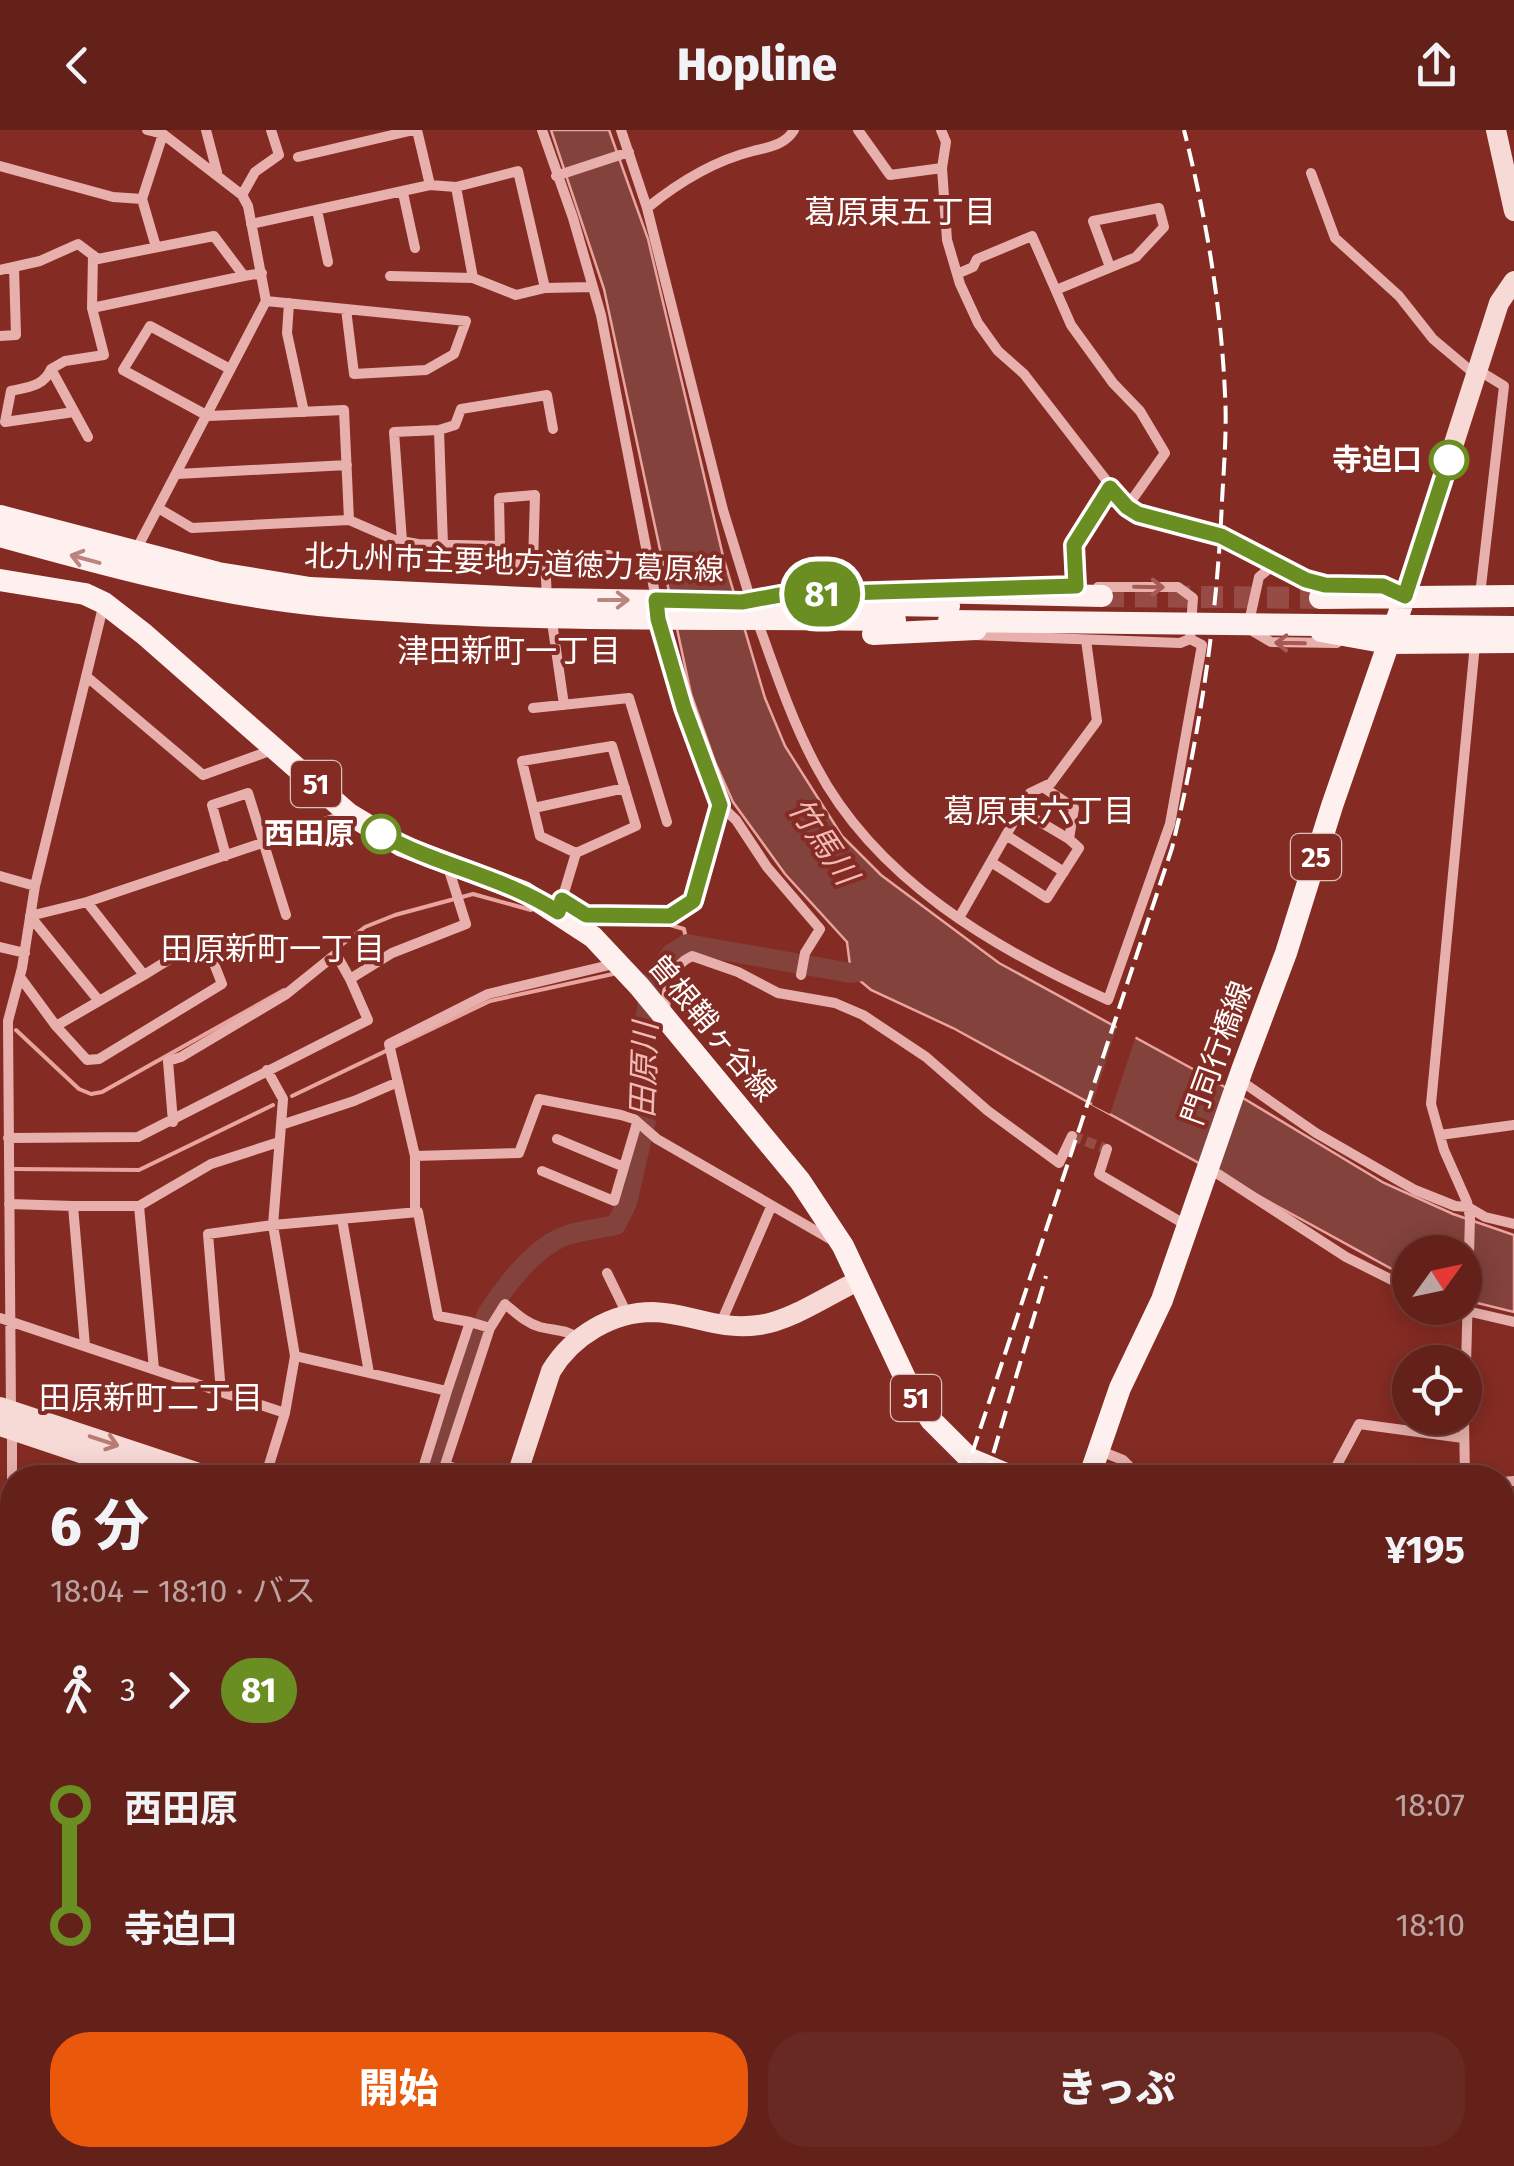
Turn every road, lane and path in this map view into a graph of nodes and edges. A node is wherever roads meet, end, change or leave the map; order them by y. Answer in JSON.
{"nodes":[{"id":1,"x":147,"y":130,"type":"edge"},
{"id":2,"x":206,"y":130,"type":"edge"},
{"id":3,"x":271,"y":130,"type":"edge"},
{"id":4,"x":415,"y":130,"type":"edge"},
{"id":5,"x":542,"y":130,"type":"edge"},
{"id":6,"x":621,"y":130,"type":"edge"},
{"id":7,"x":794,"y":130,"type":"edge"},
{"id":8,"x":858,"y":130,"type":"edge"},
{"id":9,"x":941,"y":130,"type":"edge"},
{"id":10,"x":1496,"y":130,"type":"edge"},
{"id":11,"x":162,"y":134,"type":"junction"},
{"id":12,"x":629,"y":152,"type":"junction"},
{"id":13,"x":298,"y":157,"type":"dead end"},
{"id":14,"x":0,"y":166,"type":"edge"},
{"id":15,"x":942,"y":168,"type":"junction"},
{"id":16,"x":217,"y":173,"type":"junction"},
{"id":17,"x":1311,"y":174,"type":"dead end"},
{"id":18,"x":556,"y":176,"type":"junction"},
{"id":19,"x":430,"y":185,"type":"junction"},
{"id":20,"x":456,"y":187,"type":"junction"},
{"id":21,"x":403,"y":193,"type":"junction"},
{"id":22,"x":242,"y":195,"type":"junction"},
{"id":23,"x":142,"y":199,"type":"junction"},
{"id":24,"x":647,"y":208,"type":"junction"},
{"id":25,"x":318,"y":210,"type":"junction"},
{"id":26,"x":1514,"y":211,"type":"edge"},
{"id":27,"x":251,"y":224,"type":"junction"},
{"id":28,"x":156,"y":247,"type":"junction"},
{"id":29,"x":416,"y":248,"type":"dead end"},
{"id":30,"x":93,"y":255,"type":"junction"},
{"id":31,"x":328,"y":262,"type":"dead end"},
{"id":32,"x":14,"y":268,"type":"junction"},
{"id":33,"x":1110,"y":268,"type":"junction"},
{"id":34,"x":0,"y":270,"type":"edge"},
{"id":35,"x":262,"y":273,"type":"junction"},
{"id":36,"x":957,"y":274,"type":"junction"},
{"id":37,"x":244,"y":276,"type":"junction"},
{"id":38,"x":390,"y":276,"type":"dead end"},
{"id":39,"x":473,"y":278,"type":"junction"},
{"id":40,"x":1514,"y":281,"type":"edge"},
{"id":41,"x":593,"y":287,"type":"junction"},
{"id":42,"x":544,"y":288,"type":"junction"},
{"id":43,"x":1056,"y":290,"type":"junction"},
{"id":44,"x":266,"y":300,"type":"junction"},
{"id":45,"x":289,"y":303,"type":"junction"},
{"id":46,"x":92,"y":308,"type":"junction"},
{"id":47,"x":346,"y":308,"type":"junction"},
{"id":48,"x":0,"y":336,"type":"edge"},
{"id":49,"x":51,"y":368,"type":"junction"},
{"id":50,"x":230,"y":369,"type":"junction"},
{"id":51,"x":1478,"y":370,"type":"junction"},
{"id":52,"x":74,"y":412,"type":"junction"},
{"id":53,"x":304,"y":412,"type":"junction"},
{"id":54,"x":208,"y":416,"type":"junction"},
{"id":55,"x":554,"y":429,"type":"dead end"},
{"id":56,"x":439,"y":430,"type":"junction"},
{"id":57,"x":88,"y":437,"type":"dead end"},
{"id":58,"x":346,"y":465,"type":"junction"},
{"id":59,"x":177,"y":474,"type":"junction"},
{"id":60,"x":1110,"y":488,"type":"junction"},
{"id":61,"x":1127,"y":507,"type":"junction"},
{"id":62,"x":158,"y":508,"type":"junction"},
{"id":63,"x":0,"y":516,"type":"edge"},
{"id":64,"x":349,"y":520,"type":"junction"},
{"id":65,"x":0,"y":536,"type":"edge"},
{"id":66,"x":402,"y":541,"type":"junction"},
{"id":67,"x":443,"y":544,"type":"junction"},
{"id":68,"x":500,"y":546,"type":"junction"},
{"id":69,"x":610,"y":555,"type":"dead end"},
{"id":70,"x":539,"y":562,"type":"junction"},
{"id":71,"x":134,"y":563,"type":"junction"},
{"id":72,"x":1276,"y":563,"type":"junction"},
{"id":73,"x":0,"y":580,"type":"edge"},
{"id":74,"x":1076,"y":586,"type":"junction"},
{"id":75,"x":1102,"y":596,"type":"tunnel mouth"},
{"id":76,"x":1405,"y":596,"type":"junction"},
{"id":77,"x":1480,"y":596,"type":"junction"},
{"id":78,"x":1514,"y":596,"type":"edge"},
{"id":79,"x":1320,"y":598,"type":"tunnel mouth"},
{"id":80,"x":104,"y":603,"type":"junction"},
{"id":81,"x":948,"y":606,"type":"junction"},
{"id":82,"x":549,"y":609,"type":"junction"},
{"id":83,"x":662,"y":610,"type":"junction"},
{"id":84,"x":749,"y":610,"type":"junction"},
{"id":85,"x":1514,"y":613,"type":"edge"},
{"id":86,"x":1514,"y":627,"type":"edge"},
{"id":87,"x":1322,"y":631,"type":"dead end"},
{"id":88,"x":1094,"y":634,"type":"junction"},
{"id":89,"x":1190,"y":639,"type":"junction"},
{"id":90,"x":1514,"y":642,"type":"edge"},
{"id":91,"x":1475,"y":643,"type":"junction"},
{"id":92,"x":1388,"y":644,"type":"junction"},
{"id":93,"x":86,"y":676,"type":"junction"},
{"id":94,"x":564,"y":704,"type":"junction"},
{"id":95,"x":533,"y":708,"type":"dead end"},
{"id":96,"x":276,"y":749,"type":"junction"},
{"id":97,"x":1043,"y":787,"type":"junction"},
{"id":98,"x":625,"y":788,"type":"junction"},
{"id":99,"x":720,"y":805,"type":"junction"},
{"id":100,"x":534,"y":808,"type":"junction"},
{"id":101,"x":1020,"y":810,"type":"junction"},
{"id":102,"x":349,"y":814,"type":"junction"},
{"id":103,"x":668,"y":822,"type":"dead end"},
{"id":104,"x":1006,"y":836,"type":"junction"},
{"id":105,"x":1069,"y":838,"type":"junction"},
{"id":106,"x":265,"y":842,"type":"junction"},
{"id":107,"x":576,"y":853,"type":"junction"},
{"id":108,"x":226,"y":856,"type":"junction"},
{"id":109,"x":990,"y":862,"type":"junction"},
{"id":110,"x":446,"y":864,"type":"junction"},
{"id":111,"x":1064,"y":872,"type":"junction"},
{"id":112,"x":0,"y":876,"type":"edge"},
{"id":113,"x":35,"y":886,"type":"junction"},
{"id":114,"x":87,"y":902,"type":"junction"},
{"id":115,"x":560,"y":906,"type":"junction"},
{"id":116,"x":286,"y":915,"type":"dead end"},
{"id":117,"x":30,"y":916,"type":"junction"},
{"id":118,"x":959,"y":918,"type":"junction"},
{"id":119,"x":0,"y":947,"type":"edge"},
{"id":120,"x":25,"y":953,"type":"junction"},
{"id":121,"x":619,"y":963,"type":"junction"},
{"id":122,"x":144,"y":975,"type":"junction"},
{"id":123,"x":801,"y":975,"type":"dead end"},
{"id":124,"x":20,"y":978,"type":"junction"},
{"id":125,"x":350,"y":979,"type":"junction"},
{"id":126,"x":98,"y":1001,"type":"junction"},
{"id":127,"x":662,"y":1014,"type":"junction"},
{"id":128,"x":4,"y":1020,"type":"edge"},
{"id":129,"x":56,"y":1026,"type":"junction"},
{"id":130,"x":268,"y":1070,"type":"junction"},
{"id":131,"x":1243,"y":1076,"type":"junction"},
{"id":132,"x":398,"y":1082,"type":"junction"},
{"id":133,"x":172,"y":1122,"type":"junction"},
{"id":134,"x":638,"y":1123,"type":"junction"},
{"id":135,"x":1514,"y":1124,"type":"edge"},
{"id":136,"x":281,"y":1125,"type":"junction"},
{"id":137,"x":1440,"y":1135,"type":"junction"},
{"id":138,"x":1072,"y":1136,"type":"dead end"},
{"id":139,"x":8,"y":1138,"type":"junction"},
{"id":140,"x":557,"y":1140,"type":"dead end"},
{"id":141,"x":279,"y":1142,"type":"junction"},
{"id":142,"x":1108,"y":1149,"type":"dead end"},
{"id":143,"x":416,"y":1156,"type":"junction"},
{"id":144,"x":624,"y":1167,"type":"junction"},
{"id":145,"x":542,"y":1170,"type":"dead end"},
{"id":146,"x":1218,"y":1174,"type":"dead end"},
{"id":147,"x":8,"y":1204,"type":"junction"},
{"id":148,"x":72,"y":1206,"type":"junction"},
{"id":149,"x":139,"y":1206,"type":"junction"},
{"id":150,"x":771,"y":1207,"type":"junction"},
{"id":151,"x":415,"y":1212,"type":"junction"},
{"id":152,"x":1469,"y":1212,"type":"junction"},
{"id":153,"x":342,"y":1219,"type":"junction"},
{"id":154,"x":1514,"y":1224,"type":"edge"},
{"id":155,"x":273,"y":1225,"type":"junction"},
{"id":156,"x":1187,"y":1226,"type":"junction"},
{"id":157,"x":1468,"y":1235,"type":"edge"},
{"id":158,"x":4,"y":1240,"type":"edge"},
{"id":159,"x":843,"y":1246,"type":"junction"},
{"id":160,"x":607,"y":1272,"type":"dead end"},
{"id":161,"x":1392,"y":1280,"type":"edge"},
{"id":162,"x":858,"y":1282,"type":"junction"},
{"id":163,"x":627,"y":1314,"type":"junction"},
{"id":164,"x":1482,"y":1314,"type":"edge"},
{"id":165,"x":5,"y":1320,"type":"edge"},
{"id":166,"x":1514,"y":1322,"type":"edge"},
{"id":167,"x":481,"y":1325,"type":"junction"},
{"id":168,"x":719,"y":1326,"type":"junction"},
{"id":169,"x":580,"y":1339,"type":"junction"},
{"id":170,"x":85,"y":1346,"type":"junction"},
{"id":171,"x":295,"y":1356,"type":"junction"},
{"id":172,"x":154,"y":1370,"type":"junction"},
{"id":173,"x":369,"y":1373,"type":"junction"},
{"id":174,"x":447,"y":1391,"type":"junction"},
{"id":175,"x":221,"y":1392,"type":"junction"},
{"id":176,"x":285,"y":1414,"type":"junction"},
{"id":177,"x":6,"y":1418,"type":"edge"},
{"id":178,"x":1463,"y":1435,"type":"edge"},
{"id":179,"x":1463,"y":1438,"type":"junction"},
{"id":180,"x":1098,"y":1450,"type":"junction"},
{"id":181,"x":9,"y":1465,"type":"edge"},
{"id":182,"x":123,"y":1465,"type":"edge"},
{"id":183,"x":169,"y":1465,"type":"edge"},
{"id":184,"x":268,"y":1465,"type":"edge"},
{"id":185,"x":424,"y":1465,"type":"edge"},
{"id":186,"x":445,"y":1465,"type":"edge"},
{"id":187,"x":520,"y":1465,"type":"edge"},
{"id":188,"x":985,"y":1465,"type":"edge"},
{"id":189,"x":1093,"y":1465,"type":"edge"},
{"id":190,"x":1128,"y":1465,"type":"edge"},
{"id":191,"x":1337,"y":1465,"type":"edge"},
{"id":192,"x":1465,"y":1465,"type":"edge"}],
"edges":[{"from":1,"to":11,"type":"street"},
{"from":2,"to":16,"type":"street"},
{"from":3,"to":22,"type":"street"},
{"from":4,"to":13,"type":"street"},
{"from":4,"to":19,"type":"street"},
{"from":5,"to":18,"type":"street"},
{"from":6,"to":12,"type":"street"},
{"from":7,"to":24,"type":"street"},
{"from":8,"to":15,"type":"street"},
{"from":9,"to":15,"type":"street"},
{"from":10,"to":26,"type":"street"},
{"from":11,"to":16,"type":"street"},
{"from":11,"to":23,"type":"street"},
{"from":12,"to":18,"type":"street"},
{"from":12,"to":24,"type":"street"},
{"from":14,"to":23,"type":"street"},
{"from":15,"to":36,"type":"street"},
{"from":16,"to":22,"type":"street"},
{"from":17,"to":51,"type":"street"},
{"from":18,"to":41,"type":"street"},
{"from":19,"to":20,"type":"street"},
{"from":19,"to":21,"type":"street"},
{"from":20,"to":39,"type":"street"},
{"from":20,"to":42,"type":"street"},
{"from":21,"to":25,"type":"street"},
{"from":21,"to":29,"type":"street"},
{"from":22,"to":27,"type":"street"},
{"from":23,"to":28,"type":"street"},
{"from":24,"to":84,"type":"street"},
{"from":25,"to":27,"type":"street"},
{"from":25,"to":31,"type":"street"},
{"from":27,"to":35,"type":"street"},
{"from":28,"to":30,"type":"street"},
{"from":28,"to":37,"type":"street"},
{"from":30,"to":32,"type":"street"},
{"from":30,"to":46,"type":"street"},
{"from":32,"to":34,"type":"street"},
{"from":32,"to":48,"type":"street"},
{"from":33,"to":33,"type":"street"},
{"from":33,"to":43,"type":"street"},
{"from":35,"to":37,"type":"street"},
{"from":35,"to":44,"type":"street"},
{"from":36,"to":43,"type":"street"},
{"from":36,"to":60,"type":"street"},
{"from":37,"to":46,"type":"street"},
{"from":38,"to":39,"type":"street"},
{"from":39,"to":42,"type":"street"},
{"from":40,"to":51,"type":"street"},
{"from":41,"to":42,"type":"street"},
{"from":41,"to":83,"type":"street"},
{"from":43,"to":61,"type":"street"},
{"from":44,"to":45,"type":"street"},
{"from":44,"to":50,"type":"street"},
{"from":45,"to":47,"type":"street"},
{"from":45,"to":53,"type":"street"},
{"from":46,"to":49,"type":"street"},
{"from":47,"to":47,"type":"street"},
{"from":49,"to":52,"type":"street"},
{"from":49,"to":52,"type":"street"},
{"from":50,"to":54,"type":"street"},
{"from":50,"to":54,"type":"street"},
{"from":51,"to":76,"type":"street"},
{"from":51,"to":77,"type":"street"},
{"from":52,"to":57,"type":"street"},
{"from":53,"to":54,"type":"street"},
{"from":53,"to":58,"type":"street"},
{"from":54,"to":59,"type":"street"},
{"from":55,"to":56,"type":"street"},
{"from":56,"to":66,"type":"street"},
{"from":56,"to":67,"type":"street"},
{"from":58,"to":59,"type":"street"},
{"from":58,"to":64,"type":"street"},
{"from":59,"to":62,"type":"street"},
{"from":60,"to":61,"type":"street"},
{"from":60,"to":74,"type":"street"},
{"from":61,"to":72,"type":"street"},
{"from":62,"to":64,"type":"street"},
{"from":62,"to":71,"type":"street"},
{"from":63,"to":71,"type":"main road","name":"北九州市主要地方道徳力葛原線"},
{"from":64,"to":66,"type":"street"},
{"from":71,"to":65,"type":"main road","name":"北九州市主要地方道徳力葛原線","one_way":true},
{"from":66,"to":67,"type":"street"},
{"from":67,"to":68,"type":"street"},
{"from":68,"to":70,"type":"street"},
{"from":68,"to":70,"type":"street"},
{"from":69,"to":70,"type":"street"},
{"from":70,"to":82,"type":"street"},
{"from":71,"to":82,"type":"main road","name":"北九州市主要地方道徳力葛原線"},
{"from":72,"to":76,"type":"street"},
{"from":92,"to":72,"type":"street","one_way":true},
{"from":73,"to":80,"type":"main road","name":"曽根鞘ヶ谷線","number":"51"},
{"from":74,"to":81,"type":"street"},
{"from":74,"to":89,"type":"street","one_way":true},
{"from":75,"to":81,"type":"main road"},
{"from":76,"to":77,"type":"main road"},
{"from":76,"to":79,"type":"main road"},
{"from":76,"to":92,"type":"main road","name":"門司行橋線","number":"25"},
{"from":77,"to":78,"type":"main road"},
{"from":80,"to":93,"type":"street"},
{"from":80,"to":96,"type":"main road","name":"曽根鞘ヶ谷線","number":"51"},
{"from":81,"to":84,"type":"main road","name":"北九州市主要地方道徳力葛原線"},
{"from":81,"to":85,"type":"main road","name":"北九州市主要地方道徳力葛原線"},
{"from":81,"to":86,"type":"main road","name":"北九州市主要地方道徳力葛原線","bridge":true},
{"from":82,"to":83,"type":"main road","name":"北九州市主要地方道徳力葛原線"},
{"from":82,"to":94,"type":"street"},
{"from":83,"to":84,"type":"main road","name":"北九州市主要地方道徳力葛原線"},
{"from":83,"to":99,"type":"street"},
{"from":84,"to":88,"type":"main road"},
{"from":84,"to":118,"type":"street"},
{"from":87,"to":92,"type":"main road"},
{"from":88,"to":89,"type":"street"},
{"from":88,"to":97,"type":"street"},
{"from":89,"to":118,"type":"street"},
{"from":90,"to":91,"type":"main road"},
{"from":91,"to":92,"type":"main road"},
{"from":91,"to":137,"type":"street"},
{"from":92,"to":131,"type":"main road","name":"門司行橋線","number":"25"},
{"from":93,"to":96,"type":"street"},
{"from":93,"to":113,"type":"street"},
{"from":94,"to":95,"type":"street"},
{"from":94,"to":103,"type":"street"},
{"from":96,"to":102,"type":"main road","name":"曽根鞘ヶ谷線","number":"51"},
{"from":97,"to":101,"type":"street"},
{"from":97,"to":105,"type":"street"},
{"from":98,"to":100,"type":"street"},
{"from":98,"to":100,"type":"street"},
{"from":98,"to":107,"type":"street"},
{"from":99,"to":115,"type":"street"},
{"from":99,"to":123,"type":"street"},
{"from":100,"to":107,"type":"street"},
{"from":101,"to":104,"type":"street"},
{"from":101,"to":105,"type":"street"},
{"from":102,"to":106,"type":"street"},
{"from":102,"to":110,"type":"main road","name":"曽根鞘ヶ谷線","number":"51"},
{"from":104,"to":109,"type":"street"},
{"from":104,"to":111,"type":"street"},
{"from":105,"to":111,"type":"street"},
{"from":106,"to":108,"type":"street"},
{"from":106,"to":108,"type":"street"},
{"from":106,"to":116,"type":"street"},
{"from":107,"to":115,"type":"street"},
{"from":108,"to":114,"type":"street"},
{"from":109,"to":111,"type":"street"},
{"from":109,"to":118,"type":"street"},
{"from":110,"to":115,"type":"main road","name":"曽根鞘ヶ谷線","number":"51"},
{"from":110,"to":125,"type":"street"},
{"from":112,"to":113,"type":"street"},
{"from":113,"to":117,"type":"street"},
{"from":114,"to":117,"type":"street"},
{"from":114,"to":122,"type":"street"},
{"from":115,"to":121,"type":"main road","name":"曽根鞘ヶ谷線","number":"51"},
{"from":117,"to":120,"type":"street"},
{"from":117,"to":126,"type":"street"},
{"from":119,"to":120,"type":"street"},
{"from":120,"to":124,"type":"street"},
{"from":121,"to":127,"type":"main road","name":"曽根鞘ヶ谷線","number":"51"},
{"from":121,"to":132,"type":"street"},
{"from":122,"to":126,"type":"street"},
{"from":122,"to":129,"type":"street"},
{"from":124,"to":128,"type":"street"},
{"from":124,"to":129,"type":"street"},
{"from":125,"to":130,"type":"street"},
{"from":125,"to":133,"type":"street"},
{"from":126,"to":129,"type":"street"},
{"from":127,"to":138,"type":"street"},
{"from":127,"to":159,"type":"main road","name":"曽根鞘ヶ谷線","number":"51"},
{"from":128,"to":139,"type":"street"},
{"from":130,"to":133,"type":"street"},
{"from":130,"to":136,"type":"street"},
{"from":131,"to":152,"type":"street"},
{"from":131,"to":156,"type":"main road","name":"門司行橋線","number":"25"},
{"from":132,"to":136,"type":"street"},
{"from":132,"to":143,"type":"street"},
{"from":133,"to":139,"type":"street"},
{"from":134,"to":143,"type":"street"},
{"from":134,"to":144,"type":"street"},
{"from":134,"to":150,"type":"street"},
{"from":135,"to":137,"type":"street"},
{"from":136,"to":141,"type":"street"},
{"from":137,"to":152,"type":"street"},
{"from":139,"to":147,"type":"street"},
{"from":140,"to":144,"type":"street"},
{"from":141,"to":149,"type":"street"},
{"from":141,"to":155,"type":"street"},
{"from":142,"to":156,"type":"street"},
{"from":143,"to":151,"type":"street"},
{"from":144,"to":145,"type":"street"},
{"from":146,"to":161,"type":"street"},
{"from":147,"to":148,"type":"street"},
{"from":147,"to":158,"type":"street"},
{"from":148,"to":149,"type":"street"},
{"from":148,"to":170,"type":"street"},
{"from":149,"to":172,"type":"street"},
{"from":150,"to":159,"type":"street"},
{"from":150,"to":168,"type":"street"},
{"from":151,"to":153,"type":"street"},
{"from":151,"to":167,"type":"street"},
{"from":152,"to":154,"type":"street"},
{"from":152,"to":157,"type":"street"},
{"from":153,"to":155,"type":"street"},
{"from":153,"to":173,"type":"street"},
{"from":155,"to":171,"type":"street"},
{"from":155,"to":175,"type":"street"},
{"from":156,"to":180,"type":"main road","name":"門司行橋線","number":"25"},
{"from":158,"to":165,"type":"street"},
{"from":159,"to":162,"type":"main road","name":"曽根鞘ヶ谷線","number":"51"},
{"from":160,"to":163,"type":"street"},
{"from":162,"to":168,"type":"street"},
{"from":162,"to":188,"type":"main road","name":"曽根鞘ヶ谷線","number":"51"},
{"from":163,"to":168,"type":"street"},
{"from":163,"to":169,"type":"street"},
{"from":164,"to":166,"type":"street"},
{"from":165,"to":170,"type":"street"},
{"from":165,"to":177,"type":"street"},
{"from":167,"to":169,"type":"street"},
{"from":167,"to":174,"type":"street"},
{"from":167,"to":186,"type":"street"},
{"from":169,"to":187,"type":"street"},
{"from":170,"to":172,"type":"street"},
{"from":171,"to":173,"type":"street"},
{"from":171,"to":176,"type":"street"},
{"from":172,"to":175,"type":"street"},
{"from":173,"to":174,"type":"street"},
{"from":174,"to":185,"type":"street"},
{"from":175,"to":176,"type":"street"},
{"from":176,"to":184,"type":"street"},
{"from":177,"to":181,"type":"street"},
{"from":177,"to":182,"type":"street"},
{"from":177,"to":183,"type":"street","one_way":true},
{"from":178,"to":179,"type":"street"},
{"from":179,"to":191,"type":"street"},
{"from":179,"to":192,"type":"street"},
{"from":180,"to":189,"type":"main road","name":"門司行橋線","number":"25"},
{"from":180,"to":190,"type":"street"}]}
